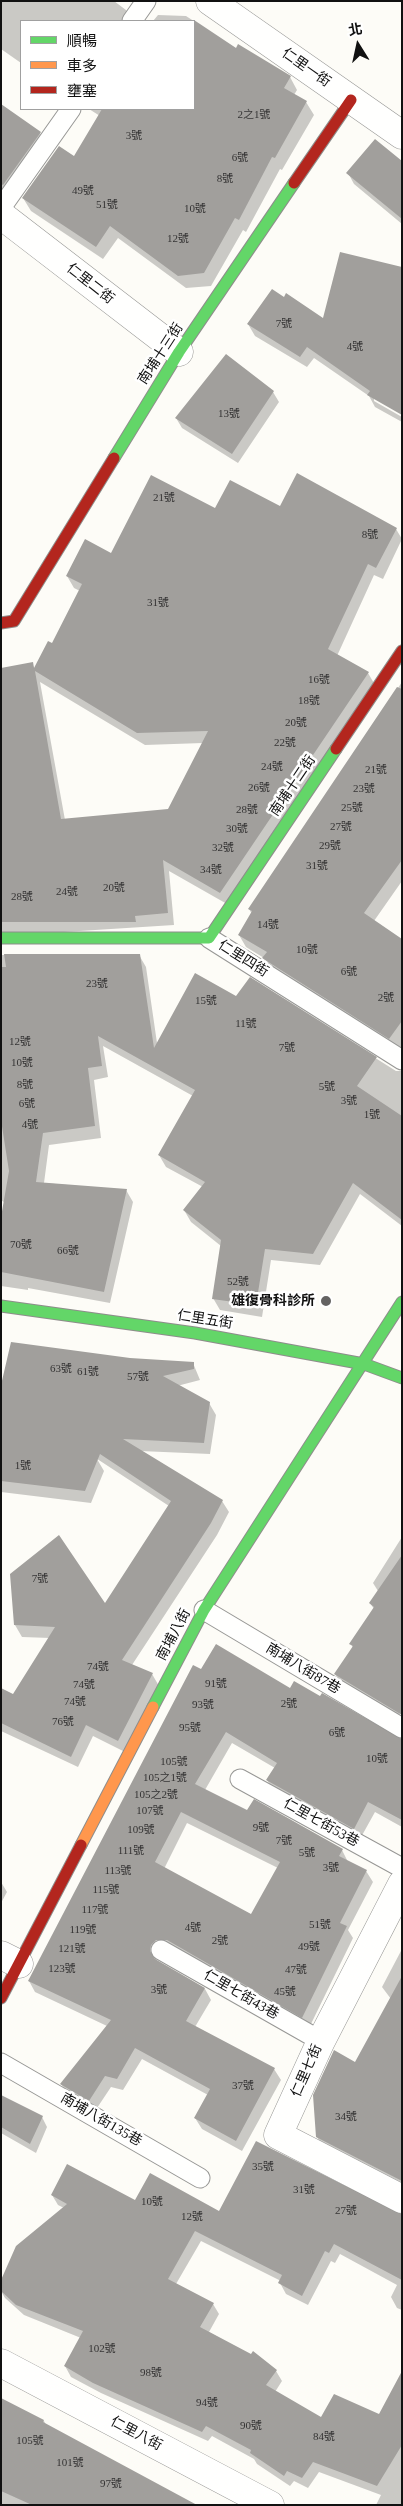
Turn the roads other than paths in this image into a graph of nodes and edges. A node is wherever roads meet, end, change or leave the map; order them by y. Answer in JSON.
{"nodes":[{"id":1,"x":146,"y":1,"type":"edge"},
{"id":2,"x":210,"y":1,"type":"edge"},
{"id":3,"x":133,"y":20,"type":"edge"},
{"id":4,"x":351,"y":100,"type":"junction"},
{"id":5,"x":70,"y":110,"type":"edge"},
{"id":6,"x":402,"y":135,"type":"edge"},
{"id":7,"x":1,"y":208,"type":"edge"},
{"id":8,"x":1,"y":215,"type":"edge"},
{"id":9,"x":179,"y":352,"type":"junction"},
{"id":10,"x":1,"y":623,"type":"edge"},
{"id":11,"x":402,"y":651,"type":"edge"},
{"id":12,"x":1,"y":938,"type":"edge"},
{"id":13,"x":209,"y":938,"type":"junction"},
{"id":14,"x":402,"y":1060,"type":"edge"},
{"id":15,"x":402,"y":1302,"type":"edge"},
{"id":16,"x":1,"y":1306,"type":"edge"},
{"id":17,"x":364,"y":1364,"type":"junction"},
{"id":18,"x":402,"y":1378,"type":"edge"},
{"id":19,"x":204,"y":1610,"type":"junction"},
{"id":20,"x":402,"y":1728,"type":"edge"},
{"id":21,"x":240,"y":1779,"type":"dead end"},
{"id":22,"x":402,"y":1868,"type":"edge"},
{"id":23,"x":402,"y":1884,"type":"edge"},
{"id":24,"x":160,"y":1950,"type":"dead end"},
{"id":25,"x":10,"y":1960,"type":"edge"},
{"id":26,"x":1,"y":1998,"type":"edge"},
{"id":27,"x":321,"y":2041,"type":"junction"},
{"id":28,"x":1,"y":2063,"type":"edge"},
{"id":29,"x":200,"y":2178,"type":"dead end"},
{"id":30,"x":402,"y":2199,"type":"edge"},
{"id":31,"x":1,"y":2363,"type":"edge"},
{"id":32,"x":270,"y":2505,"type":"edge"}],
"edges":[{"from":1,"to":3,"type":"lane"},
{"from":2,"to":4,"type":"street","name":"仁里一街"},
{"from":4,"to":6,"type":"street","name":"仁里一街"},
{"from":4,"to":9,"type":"street","name":"南埔十三街"},
{"from":5,"to":7,"type":"lane"},
{"from":8,"to":9,"type":"street","name":"仁里二街"},
{"from":9,"to":10,"type":"street","name":"南埔十三街"},
{"from":11,"to":13,"type":"street","name":"南埔十二街"},
{"from":12,"to":13,"type":"street","name":"仁里四街"},
{"from":13,"to":14,"type":"lane","name":"仁里四街"},
{"from":15,"to":17,"type":"street","name":"南埔八街"},
{"from":16,"to":17,"type":"street","name":"仁里五街"},
{"from":17,"to":18,"type":"street","name":"仁里五街"},
{"from":17,"to":19,"type":"street","name":"南埔八街"},
{"from":19,"to":20,"type":"lane","name":"南埔八街87巷"},
{"from":19,"to":25,"type":"street","name":"南埔八街"},
{"from":21,"to":22,"type":"lane","name":"仁里七街53巷"},
{"from":23,"to":27,"type":"street","name":"仁里七街"},
{"from":24,"to":27,"type":"lane","name":"仁里七街43巷"},
{"from":25,"to":26,"type":"street","name":"南埔八街"},
{"from":27,"to":30,"type":"street","name":"仁里七街"},
{"from":28,"to":29,"type":"lane","name":"南埔八街135巷"},
{"from":31,"to":32,"type":"street","name":"仁里八街"}]}
